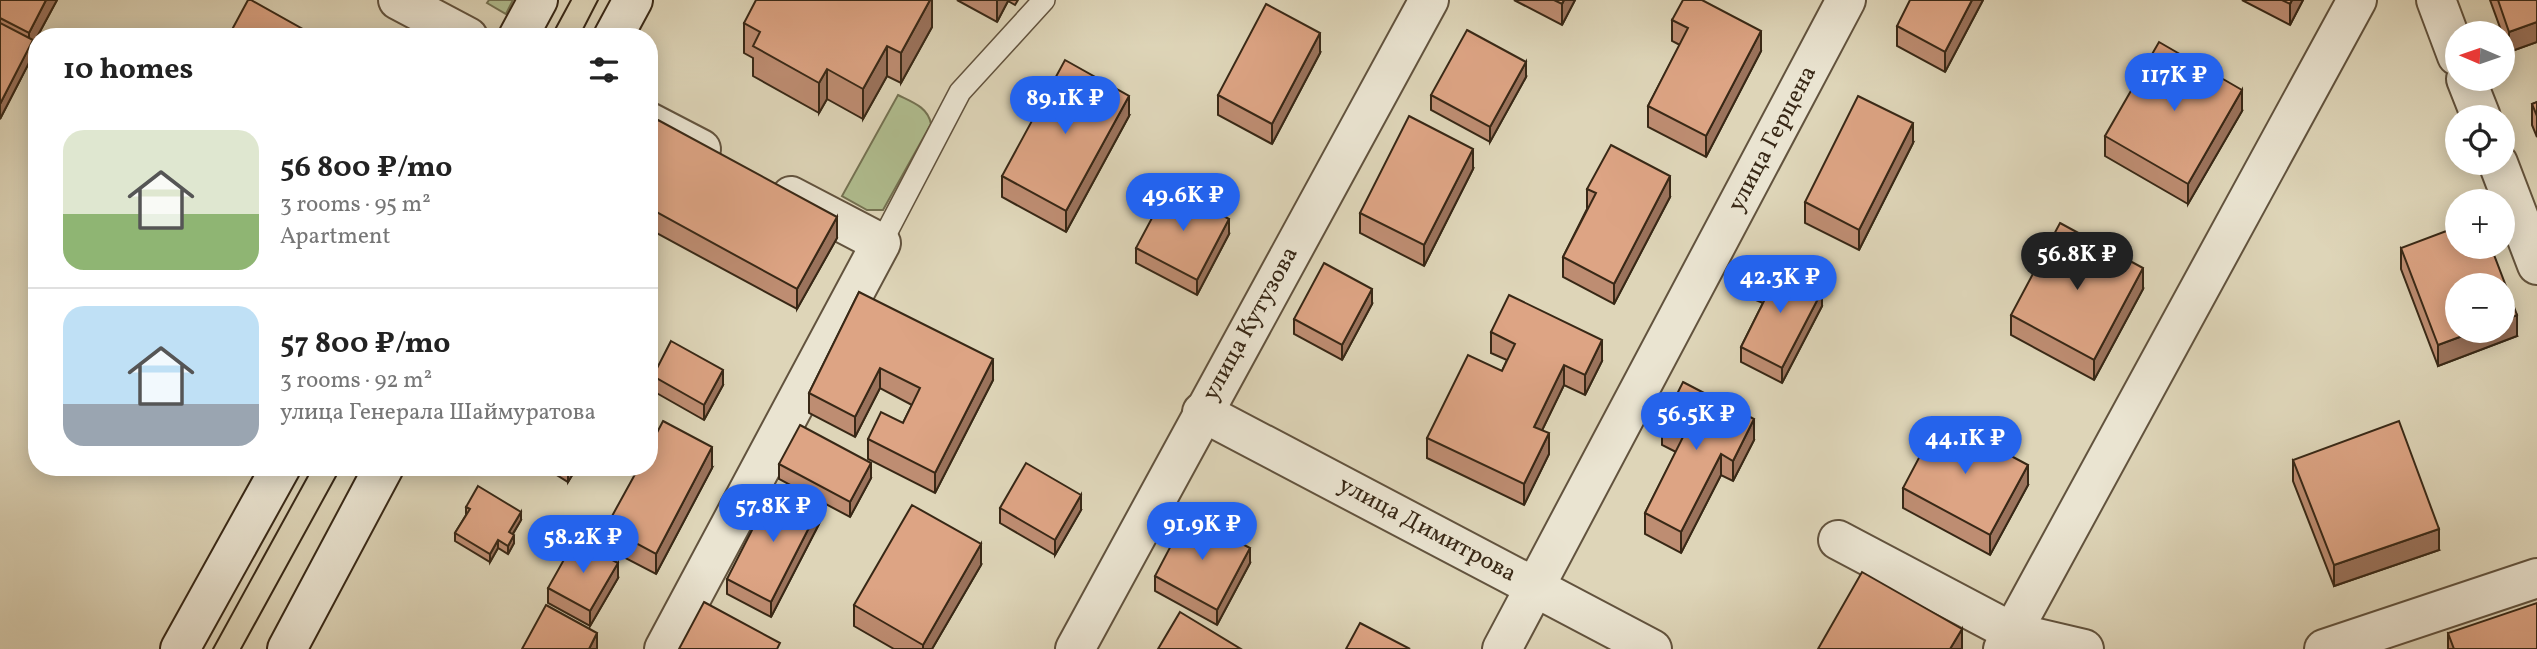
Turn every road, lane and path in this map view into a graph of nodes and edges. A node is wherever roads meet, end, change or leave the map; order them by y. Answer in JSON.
{"nodes":[{"id":1,"x":398,"y":0,"type":"edge"},
{"id":2,"x":538,"y":0,"type":"edge"},
{"id":3,"x":633,"y":0,"type":"edge"},
{"id":4,"x":1044,"y":0,"type":"edge"},
{"id":5,"x":1429,"y":0,"type":"edge"},
{"id":6,"x":1846,"y":0,"type":"edge"},
{"id":7,"x":2357,"y":0,"type":"edge"},
{"id":8,"x":2436,"y":0,"type":"edge"},
{"id":9,"x":2445,"y":24,"type":"edge"},
{"id":10,"x":451,"y":28,"type":"edge"},
{"id":11,"x":523,"y":28,"type":"edge"},
{"id":12,"x":618,"y":28,"type":"edge"},
{"id":13,"x":658,"y":127,"type":"edge"},
{"id":14,"x":2503,"y":175,"type":"edge"},
{"id":15,"x":881,"y":243,"type":"junction"},
{"id":16,"x":2537,"y":265,"type":"edge"},
{"id":17,"x":1202,"y":412,"type":"junction"},
{"id":18,"x":276,"y":476,"type":"edge"},
{"id":19,"x":379,"y":476,"type":"edge"},
{"id":20,"x":1838,"y":540,"type":"dead end"},
{"id":21,"x":2537,"y":578,"type":"edge"},
{"id":22,"x":1535,"y":587,"type":"junction"},
{"id":23,"x":2008,"y":641,"type":"edge"},
{"id":24,"x":180,"y":649,"type":"edge"},
{"id":25,"x":287,"y":649,"type":"edge"},
{"id":26,"x":664,"y":649,"type":"edge"},
{"id":27,"x":1075,"y":649,"type":"edge"},
{"id":28,"x":1502,"y":649,"type":"edge"},
{"id":29,"x":1652,"y":649,"type":"edge"},
{"id":30,"x":2084,"y":649,"type":"edge"},
{"id":31,"x":2324,"y":649,"type":"edge"}],
"edges":[{"from":1,"to":10,"type":"street"},
{"from":2,"to":11,"type":"street"},
{"from":3,"to":12,"type":"street"},
{"from":4,"to":15,"type":"lane"},
{"from":5,"to":17,"type":"street","name":"улица Кутузова"},
{"from":6,"to":22,"type":"street","name":"улица Герцена"},
{"from":7,"to":23,"type":"street"},
{"from":8,"to":9,"type":"street"},
{"from":13,"to":15,"type":"street"},
{"from":14,"to":16,"type":"street"},
{"from":15,"to":26,"type":"street"},
{"from":17,"to":22,"type":"street","name":"улица Димитрова"},
{"from":17,"to":27,"type":"street","name":"улица Кутузова"},
{"from":18,"to":24,"type":"street"},
{"from":19,"to":25,"type":"street"},
{"from":20,"to":23,"type":"street"},
{"from":21,"to":31,"type":"street"},
{"from":22,"to":28,"type":"street","name":"улица Герцена"},
{"from":22,"to":29,"type":"street","name":"улица Димитрова"},
{"from":23,"to":30,"type":"street"}]}
